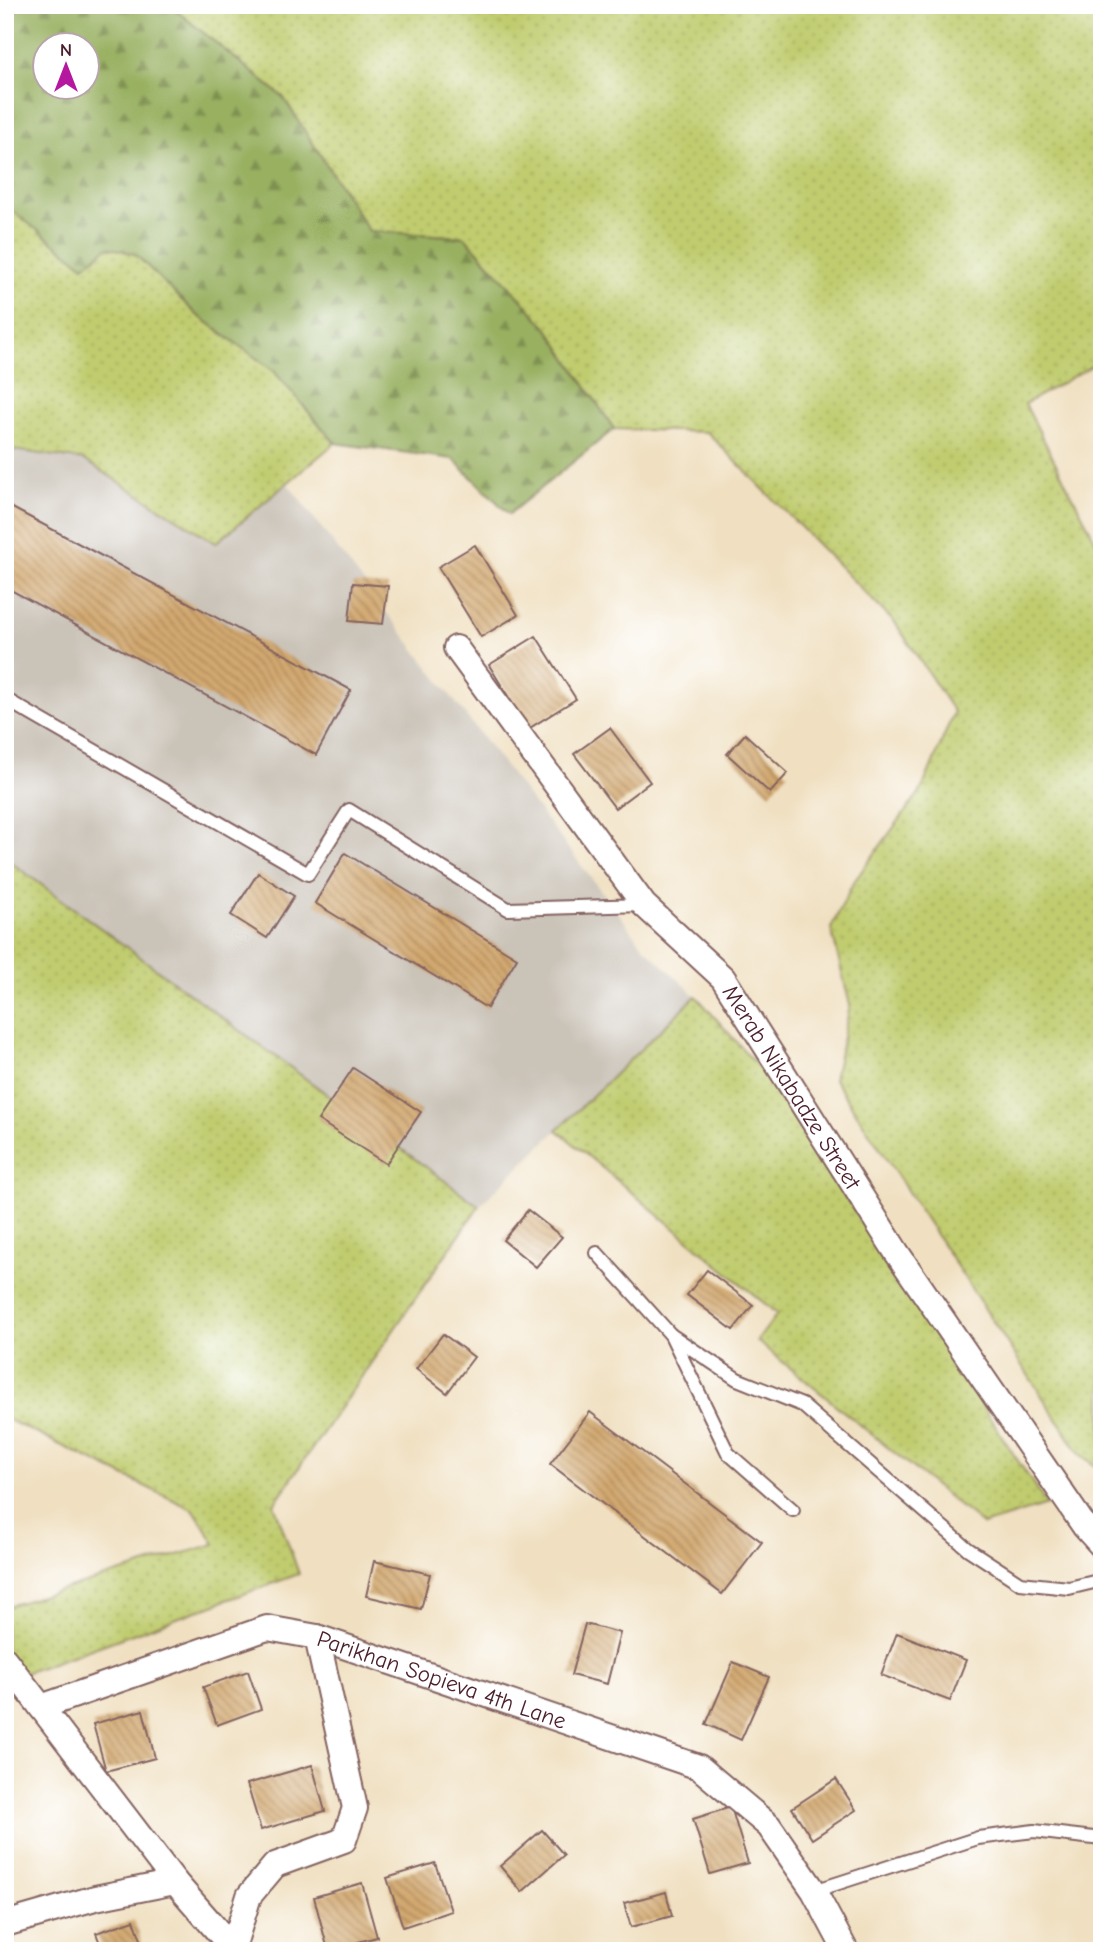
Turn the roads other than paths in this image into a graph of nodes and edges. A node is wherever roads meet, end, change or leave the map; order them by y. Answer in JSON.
{"nodes":[{"id":1,"x":456,"y":648,"type":"dead end"},
{"id":2,"x":5,"y":699,"type":"edge"},
{"id":3,"x":644,"y":905,"type":"junction"},
{"id":4,"x":597,"y":1253,"type":"dead end"},
{"id":5,"x":671,"y":1335,"type":"junction"},
{"id":6,"x":793,"y":1510,"type":"dead end"},
{"id":7,"x":1102,"y":1546,"type":"edge"},
{"id":8,"x":1102,"y":1580,"type":"edge"},
{"id":9,"x":317,"y":1637,"type":"junction"},
{"id":10,"x":5,"y":1660,"type":"edge"},
{"id":11,"x":40,"y":1707,"type":"junction"},
{"id":12,"x":1102,"y":1839,"type":"edge"},
{"id":13,"x":175,"y":1882,"type":"junction"},
{"id":14,"x":814,"y":1891,"type":"junction"},
{"id":15,"x":5,"y":1924,"type":"edge"},
{"id":16,"x":234,"y":1949,"type":"edge"},
{"id":17,"x":846,"y":1951,"type":"edge"}],
"edges":[{"from":1,"to":3,"type":"street","name":"Merab Nikabadze Street"},
{"from":2,"to":3,"type":"lane"},
{"from":3,"to":7,"type":"street","name":"Merab Nikabadze Street"},
{"from":4,"to":5,"type":"lane"},
{"from":5,"to":6,"type":"lane"},
{"from":5,"to":8,"type":"lane"},
{"from":9,"to":11,"type":"street"},
{"from":9,"to":14,"type":"street","name":"Parikhan Sopieva 4th Lane"},
{"from":9,"to":16,"type":"street","name":"Parikhan Sopieva 4th Lane"},
{"from":10,"to":11,"type":"street"},
{"from":11,"to":13,"type":"street"},
{"from":12,"to":14,"type":"lane"},
{"from":13,"to":15,"type":"street"},
{"from":13,"to":16,"type":"street"},
{"from":14,"to":17,"type":"street","name":"Parikhan Sopieva 4th Lane"}]}
